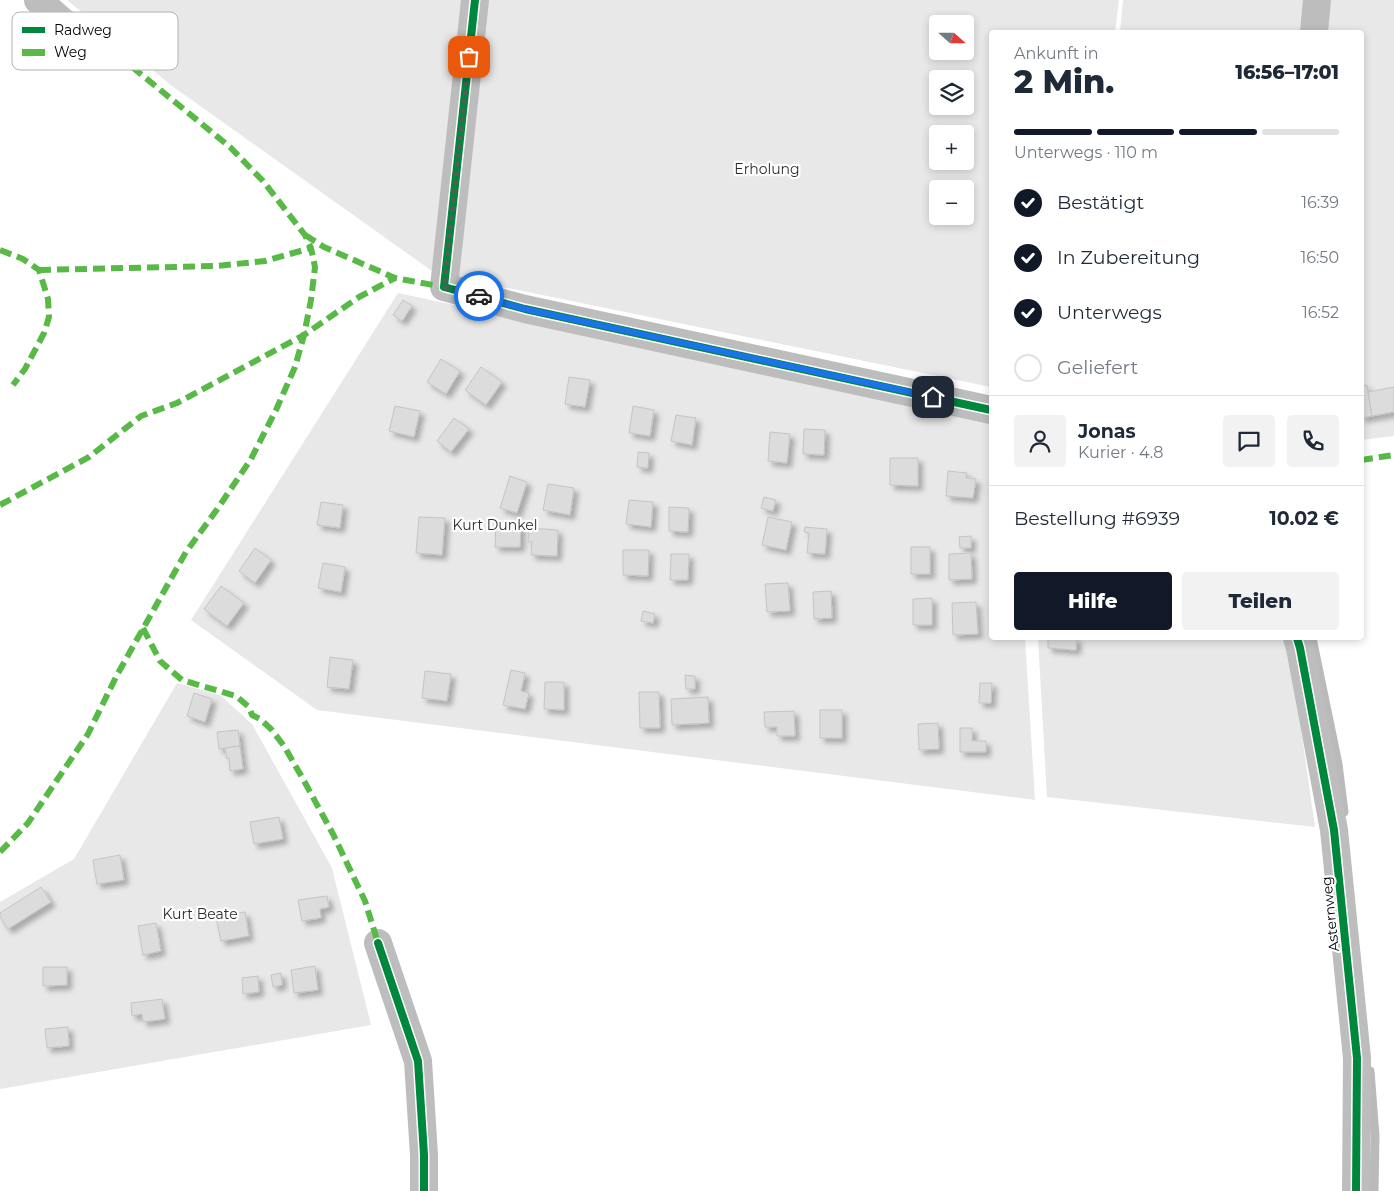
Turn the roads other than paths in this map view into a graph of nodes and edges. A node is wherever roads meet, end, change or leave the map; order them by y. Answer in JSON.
{"nodes":[{"id":1,"x":38,"y":0,"type":"edge"},
{"id":2,"x":475,"y":0,"type":"edge"},
{"id":3,"x":1317,"y":0,"type":"edge"},
{"id":4,"x":52,"y":12,"type":"edge"},
{"id":5,"x":1314,"y":30,"type":"edge"},
{"id":6,"x":989,"y":410,"type":"edge"},
{"id":7,"x":1298,"y":640,"type":"edge"},
{"id":8,"x":378,"y":943,"type":"dead end"},
{"id":9,"x":424,"y":1191,"type":"edge"},
{"id":10,"x":1356,"y":1191,"type":"edge"}],
"edges":[{"from":1,"to":4,"type":"street"},
{"from":2,"to":6,"type":"street"},
{"from":3,"to":5,"type":"street"},
{"from":7,"to":10,"type":"street","name":"Asternweg"},
{"from":8,"to":9,"type":"street"}]}
